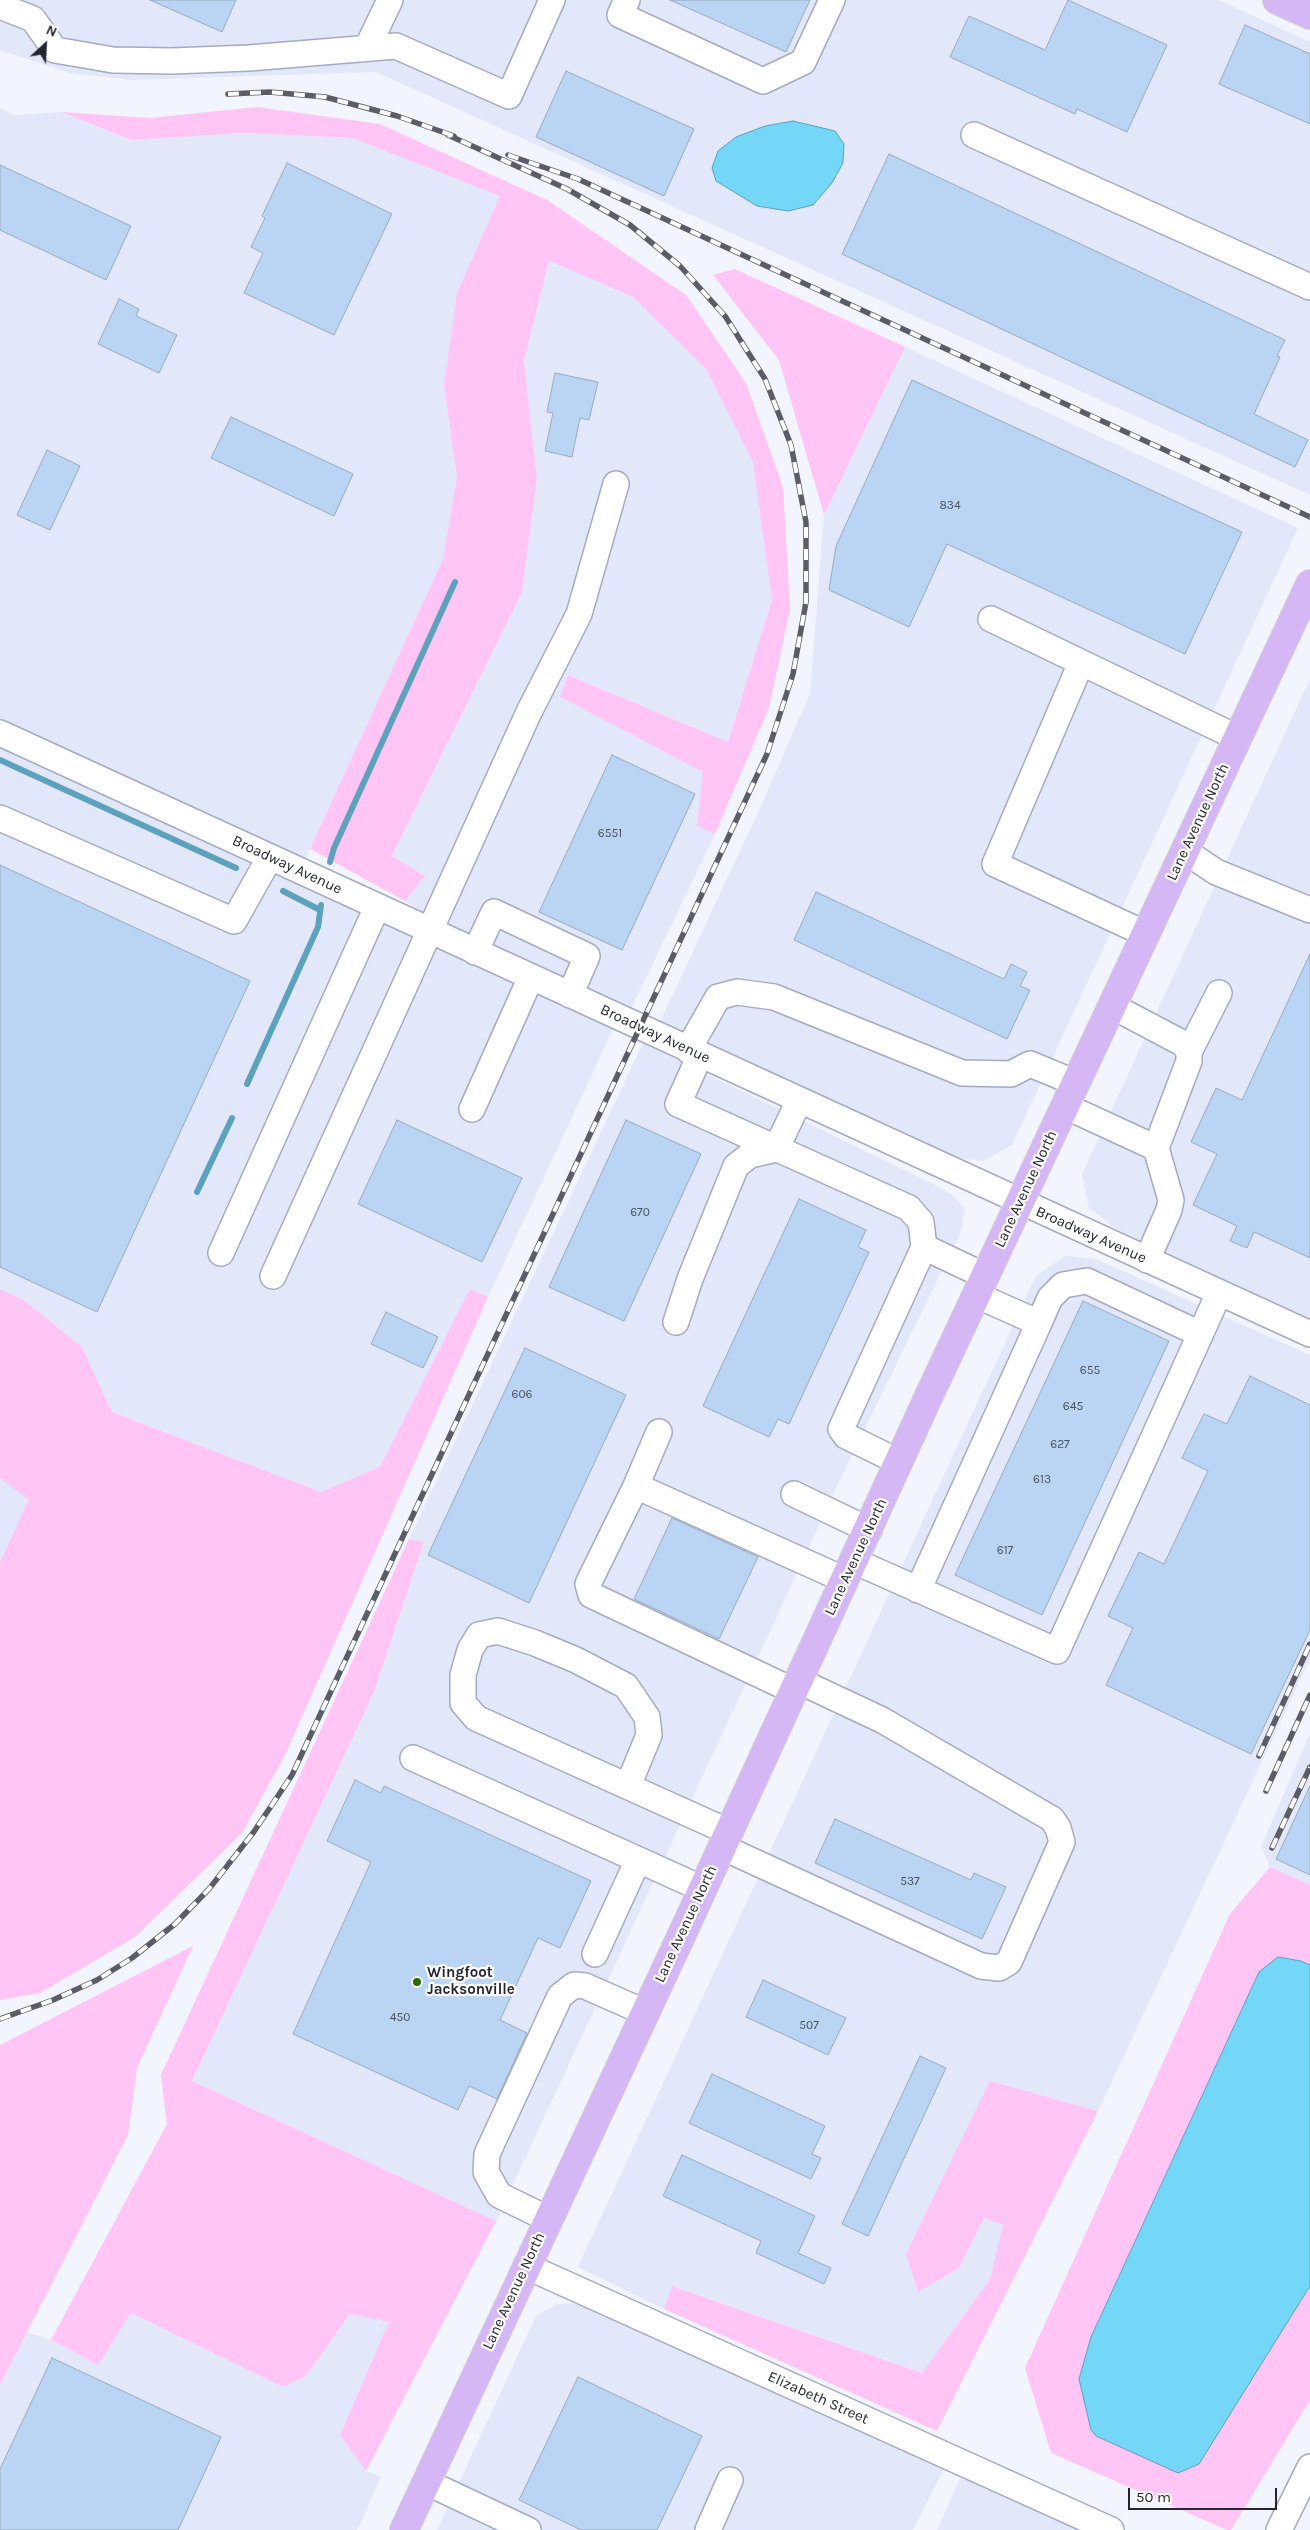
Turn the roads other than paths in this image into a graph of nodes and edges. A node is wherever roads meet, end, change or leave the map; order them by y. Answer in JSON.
{"nodes":[{"id":1,"x":390,"y":0,"type":"edge"},
{"id":2,"x":552,"y":0,"type":"edge"},
{"id":3,"x":627,"y":0,"type":"edge"},
{"id":4,"x":832,"y":0,"type":"edge"},
{"id":5,"x":1277,"y":0,"type":"edge"},
{"id":6,"x":0,"y":6,"type":"edge"},
{"id":7,"x":1310,"y":15,"type":"edge"},
{"id":8,"x":0,"y":16,"type":"edge"},
{"id":9,"x":46,"y":37,"type":"junction"},
{"id":10,"x":367,"y":48,"type":"junction"},
{"id":11,"x":974,"y":135,"type":"dead end"},
{"id":12,"x":1310,"y":287,"type":"edge"},
{"id":13,"x":616,"y":484,"type":"dead end"},
{"id":14,"x":1310,"y":584,"type":"edge"},
{"id":15,"x":991,"y":619,"type":"dead end"},
{"id":16,"x":1081,"y":663,"type":"junction"},
{"id":17,"x":0,"y":733,"type":"edge"},
{"id":18,"x":1238,"y":738,"type":"junction"},
{"id":19,"x":0,"y":818,"type":"edge"},
{"id":20,"x":1185,"y":851,"type":"junction"},
{"id":21,"x":270,"y":857,"type":"junction"},
{"id":22,"x":377,"y":907,"type":"junction"},
{"id":23,"x":1310,"y":910,"type":"edge"},
{"id":24,"x":430,"y":930,"type":"junction"},
{"id":25,"x":1146,"y":934,"type":"junction"},
{"id":26,"x":475,"y":952,"type":"junction"},
{"id":27,"x":531,"y":977,"type":"junction"},
{"id":28,"x":1219,"y":993,"type":"dead end"},
{"id":29,"x":570,"y":995,"type":"junction"},
{"id":30,"x":1112,"y":1006,"type":"junction"},
{"id":31,"x":694,"y":1052,"type":"junction"},
{"id":32,"x":1189,"y":1052,"type":"junction"},
{"id":33,"x":1070,"y":1095,"type":"junction"},
{"id":34,"x":799,"y":1101,"type":"junction"},
{"id":35,"x":472,"y":1109,"type":"dead end"},
{"id":36,"x":1156,"y":1148,"type":"junction"},
{"id":37,"x":776,"y":1149,"type":"junction"},
{"id":38,"x":1020,"y":1202,"type":"junction"},
{"id":39,"x":924,"y":1247,"type":"junction"},
{"id":40,"x":221,"y":1253,"type":"dead end"},
{"id":41,"x":1147,"y":1260,"type":"junction"},
{"id":42,"x":273,"y":1276,"type":"dead end"},
{"id":43,"x":981,"y":1286,"type":"junction"},
{"id":44,"x":1219,"y":1293,"type":"junction"},
{"id":45,"x":676,"y":1322,"type":"dead end"},
{"id":46,"x":1039,"y":1323,"type":"junction"},
{"id":47,"x":1200,"y":1334,"type":"junction"},
{"id":48,"x":1310,"y":1334,"type":"edge"},
{"id":49,"x":659,"y":1432,"type":"dead end"},
{"id":50,"x":899,"y":1462,"type":"junction"},
{"id":51,"x":636,"y":1486,"type":"junction"},
{"id":52,"x":794,"y":1494,"type":"dead end"},
{"id":53,"x":869,"y":1530,"type":"junction"},
{"id":54,"x":850,"y":1570,"type":"junction"},
{"id":55,"x":918,"y":1590,"type":"junction"},
{"id":56,"x":797,"y":1686,"type":"junction"},
{"id":57,"x":413,"y":1758,"type":"dead end"},
{"id":58,"x":628,"y":1786,"type":"junction"},
{"id":59,"x":726,"y":1839,"type":"junction"},
{"id":60,"x":638,"y":1860,"type":"junction"},
{"id":61,"x":703,"y":1889,"type":"junction"},
{"id":62,"x":595,"y":1954,"type":"dead end"},
{"id":63,"x":644,"y":2012,"type":"junction"},
{"id":64,"x":548,"y":2218,"type":"junction"},
{"id":65,"x":526,"y":2266,"type":"junction"},
{"id":66,"x":1310,"y":2467,"type":"edge"},
{"id":67,"x":730,"y":2480,"type":"dead end"},
{"id":68,"x":426,"y":2482,"type":"junction"},
{"id":69,"x":404,"y":2530,"type":"edge"},
{"id":70,"x":528,"y":2530,"type":"edge"},
{"id":71,"x":708,"y":2530,"type":"edge"},
{"id":72,"x":1111,"y":2530,"type":"edge"},
{"id":73,"x":1279,"y":2530,"type":"edge"}],
"edges":[{"from":1,"to":10,"type":"street"},
{"from":2,"to":10,"type":"street"},
{"from":3,"to":4,"type":"street"},
{"from":5,"to":7,"type":"main road"},
{"from":6,"to":9,"type":"street"},
{"from":8,"to":9,"type":"street"},
{"from":9,"to":10,"type":"street"},
{"from":11,"to":12,"type":"street"},
{"from":13,"to":24,"type":"street"},
{"from":14,"to":18,"type":"main road","name":"Lane Avenue North"},
{"from":15,"to":16,"type":"street"},
{"from":16,"to":18,"type":"street"},
{"from":16,"to":25,"type":"street"},
{"from":17,"to":21,"type":"street","name":"Broadway Avenue"},
{"from":18,"to":20,"type":"main road","name":"Lane Avenue North"},
{"from":19,"to":21,"type":"street"},
{"from":20,"to":23,"type":"street"},
{"from":20,"to":25,"type":"main road","name":"Lane Avenue North"},
{"from":21,"to":22,"type":"street","name":"Broadway Avenue"},
{"from":22,"to":24,"type":"street","name":"Broadway Avenue"},
{"from":22,"to":40,"type":"street"},
{"from":24,"to":26,"type":"street","name":"Broadway Avenue"},
{"from":24,"to":42,"type":"street"},
{"from":25,"to":30,"type":"main road","name":"Lane Avenue North"},
{"from":26,"to":27,"type":"street","name":"Broadway Avenue"},
{"from":26,"to":29,"type":"street"},
{"from":27,"to":29,"type":"street","name":"Broadway Avenue"},
{"from":27,"to":35,"type":"street"},
{"from":28,"to":32,"type":"street"},
{"from":29,"to":31,"type":"street","name":"Broadway Avenue"},
{"from":30,"to":32,"type":"street"},
{"from":30,"to":33,"type":"main road","name":"Lane Avenue North"},
{"from":31,"to":33,"type":"street"},
{"from":31,"to":34,"type":"street","name":"Broadway Avenue"},
{"from":31,"to":37,"type":"street"},
{"from":32,"to":36,"type":"street"},
{"from":33,"to":36,"type":"street"},
{"from":33,"to":38,"type":"main road","name":"Lane Avenue North"},
{"from":34,"to":37,"type":"street"},
{"from":34,"to":38,"type":"street","name":"Broadway Avenue"},
{"from":36,"to":41,"type":"street"},
{"from":37,"to":39,"type":"street"},
{"from":37,"to":45,"type":"street"},
{"from":38,"to":41,"type":"street","name":"Broadway Avenue"},
{"from":38,"to":43,"type":"main road","name":"Lane Avenue North"},
{"from":39,"to":43,"type":"street"},
{"from":39,"to":50,"type":"street"},
{"from":41,"to":44,"type":"street","name":"Broadway Avenue"},
{"from":43,"to":46,"type":"street"},
{"from":43,"to":50,"type":"main road","name":"Lane Avenue North"},
{"from":44,"to":47,"type":"street"},
{"from":44,"to":48,"type":"street","name":"Broadway Avenue"},
{"from":46,"to":47,"type":"street"},
{"from":46,"to":55,"type":"street"},
{"from":47,"to":55,"type":"street"},
{"from":49,"to":51,"type":"street"},
{"from":50,"to":53,"type":"main road","name":"Lane Avenue North"},
{"from":51,"to":54,"type":"street"},
{"from":51,"to":56,"type":"street"},
{"from":52,"to":53,"type":"street"},
{"from":53,"to":54,"type":"main road","name":"Lane Avenue North"},
{"from":54,"to":55,"type":"street"},
{"from":54,"to":56,"type":"main road","name":"Lane Avenue North"},
{"from":56,"to":59,"type":"main road","name":"Lane Avenue North"},
{"from":56,"to":59,"type":"street"},
{"from":57,"to":60,"type":"street"},
{"from":58,"to":58,"type":"street"},
{"from":58,"to":59,"type":"street"},
{"from":59,"to":61,"type":"main road","name":"Lane Avenue North"},
{"from":60,"to":61,"type":"street"},
{"from":60,"to":62,"type":"street"},
{"from":61,"to":63,"type":"main road","name":"Lane Avenue North"},
{"from":63,"to":64,"type":"main road","name":"Lane Avenue North"},
{"from":63,"to":64,"type":"street"},
{"from":64,"to":65,"type":"main road","name":"Lane Avenue North"},
{"from":65,"to":68,"type":"main road","name":"Lane Avenue North"},
{"from":65,"to":72,"type":"street","name":"Elizabeth Street"},
{"from":66,"to":73,"type":"street"},
{"from":67,"to":71,"type":"street"},
{"from":68,"to":69,"type":"main road","name":"Lane Avenue North"},
{"from":68,"to":70,"type":"street"}]}
